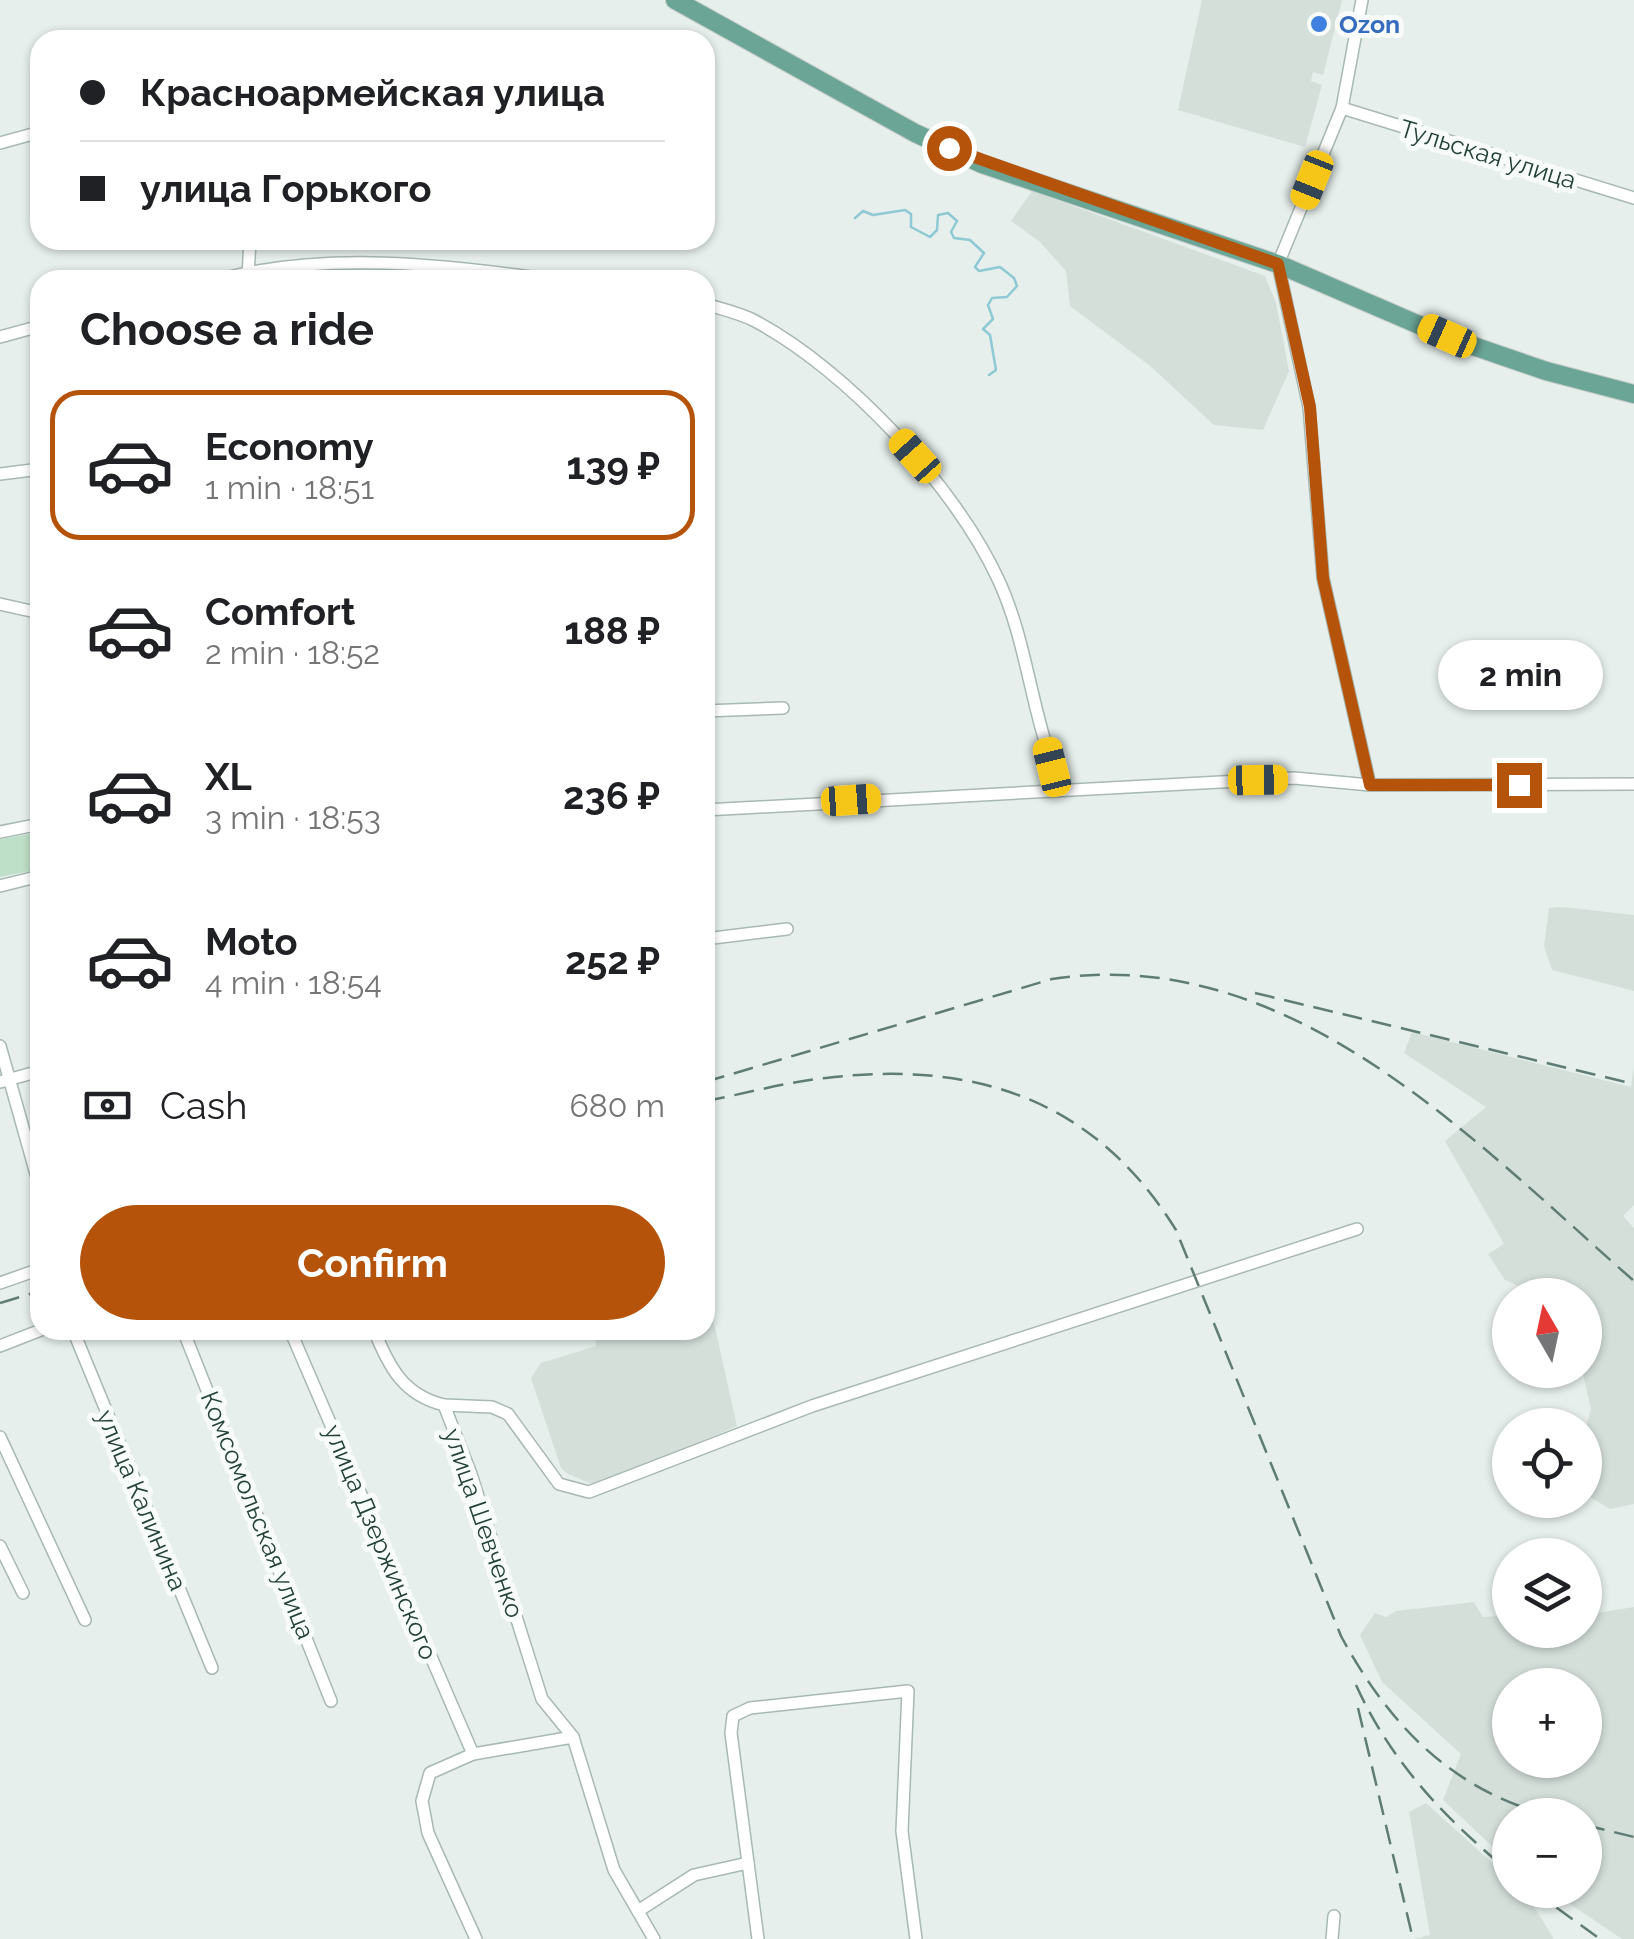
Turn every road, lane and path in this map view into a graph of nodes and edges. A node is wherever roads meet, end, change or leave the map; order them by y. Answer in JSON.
{"nodes":[{"id":1,"x":1362,"y":0,"type":"edge"},
{"id":2,"x":678,"y":1,"type":"edge"},
{"id":3,"x":1342,"y":108,"type":"junction"},
{"id":4,"x":30,"y":135,"type":"edge"},
{"id":5,"x":0,"y":143,"type":"edge"},
{"id":6,"x":1634,"y":198,"type":"edge"},
{"id":7,"x":1278,"y":264,"type":"junction"},
{"id":8,"x":276,"y":270,"type":"edge"},
{"id":9,"x":455,"y":270,"type":"edge"},
{"id":10,"x":715,"y":307,"type":"edge"},
{"id":11,"x":30,"y":329,"type":"edge"},
{"id":12,"x":0,"y":337,"type":"edge"},
{"id":13,"x":1634,"y":394,"type":"edge"},
{"id":14,"x":30,"y":470,"type":"edge"},
{"id":15,"x":0,"y":474,"type":"edge"},
{"id":16,"x":0,"y":604,"type":"edge"},
{"id":17,"x":30,"y":611,"type":"edge"},
{"id":18,"x":783,"y":708,"type":"dead end"},
{"id":19,"x":715,"y":711,"type":"edge"},
{"id":20,"x":1634,"y":784,"type":"edge"},
{"id":21,"x":1370,"y":785,"type":"junction"},
{"id":22,"x":1064,"y":790,"type":"junction"},
{"id":23,"x":715,"y":809,"type":"edge"},
{"id":24,"x":30,"y":826,"type":"edge"},
{"id":25,"x":0,"y":832,"type":"edge"},
{"id":26,"x":30,"y":878,"type":"edge"},
{"id":27,"x":0,"y":886,"type":"edge"},
{"id":28,"x":787,"y":929,"type":"dead end"},
{"id":29,"x":715,"y":938,"type":"edge"},
{"id":30,"x":0,"y":1046,"type":"edge"},
{"id":31,"x":30,"y":1074,"type":"edge"},
{"id":32,"x":5,"y":1081,"type":"edge"},
{"id":33,"x":30,"y":1157,"type":"edge"},
{"id":34,"x":1357,"y":1229,"type":"dead end"},
{"id":35,"x":30,"y":1272,"type":"edge"},
{"id":36,"x":0,"y":1283,"type":"edge"},
{"id":37,"x":30,"y":1334,"type":"edge"},
{"id":38,"x":76,"y":1340,"type":"edge"},
{"id":39,"x":187,"y":1340,"type":"edge"},
{"id":40,"x":294,"y":1340,"type":"edge"},
{"id":41,"x":379,"y":1340,"type":"edge"},
{"id":42,"x":0,"y":1346,"type":"edge"},
{"id":43,"x":444,"y":1405,"type":"junction"},
{"id":44,"x":0,"y":1437,"type":"edge"},
{"id":45,"x":0,"y":1546,"type":"edge"},
{"id":46,"x":23,"y":1593,"type":"dead end"},
{"id":47,"x":85,"y":1620,"type":"dead end"},
{"id":48,"x":212,"y":1668,"type":"dead end"},
{"id":49,"x":331,"y":1701,"type":"dead end"},
{"id":50,"x":574,"y":1737,"type":"junction"},
{"id":51,"x":473,"y":1754,"type":"junction"},
{"id":52,"x":748,"y":1863,"type":"junction"},
{"id":53,"x":638,"y":1911,"type":"junction"},
{"id":54,"x":1334,"y":1916,"type":"dead end"},
{"id":55,"x":476,"y":1939,"type":"edge"},
{"id":56,"x":654,"y":1939,"type":"edge"},
{"id":57,"x":758,"y":1939,"type":"edge"},
{"id":58,"x":916,"y":1939,"type":"edge"},
{"id":59,"x":1332,"y":1939,"type":"edge"}],
"edges":[{"from":1,"to":3,"type":"street"},
{"from":2,"to":7,"type":"main road"},
{"from":3,"to":6,"type":"street","name":"Тульская улица"},
{"from":3,"to":7,"type":"street"},
{"from":4,"to":5,"type":"street"},
{"from":7,"to":13,"type":"main road"},
{"from":7,"to":21,"type":"street"},
{"from":8,"to":9,"type":"street"},
{"from":10,"to":22,"type":"street"},
{"from":11,"to":12,"type":"street"},
{"from":14,"to":15,"type":"street"},
{"from":16,"to":17,"type":"street"},
{"from":18,"to":19,"type":"street"},
{"from":20,"to":21,"type":"street"},
{"from":21,"to":22,"type":"street"},
{"from":22,"to":23,"type":"street"},
{"from":24,"to":25,"type":"street"},
{"from":26,"to":27,"type":"street"},
{"from":28,"to":29,"type":"street"},
{"from":30,"to":32,"type":"street"},
{"from":31,"to":32,"type":"street"},
{"from":32,"to":33,"type":"street"},
{"from":34,"to":43,"type":"street"},
{"from":35,"to":36,"type":"street"},
{"from":37,"to":42,"type":"street"},
{"from":38,"to":48,"type":"street","name":"улица Калинина"},
{"from":39,"to":49,"type":"street","name":"Комсомольская улица"},
{"from":40,"to":51,"type":"street","name":"улица Дзержинского"},
{"from":41,"to":43,"type":"street","name":"улица Шевченко"},
{"from":43,"to":50,"type":"street","name":"улица Шевченко"},
{"from":44,"to":47,"type":"street"},
{"from":45,"to":46,"type":"street"},
{"from":50,"to":51,"type":"street"},
{"from":50,"to":53,"type":"street"},
{"from":51,"to":55,"type":"street"},
{"from":52,"to":53,"type":"street"},
{"from":52,"to":57,"type":"street"},
{"from":52,"to":58,"type":"street"},
{"from":53,"to":56,"type":"street"},
{"from":54,"to":59,"type":"street"}]}
